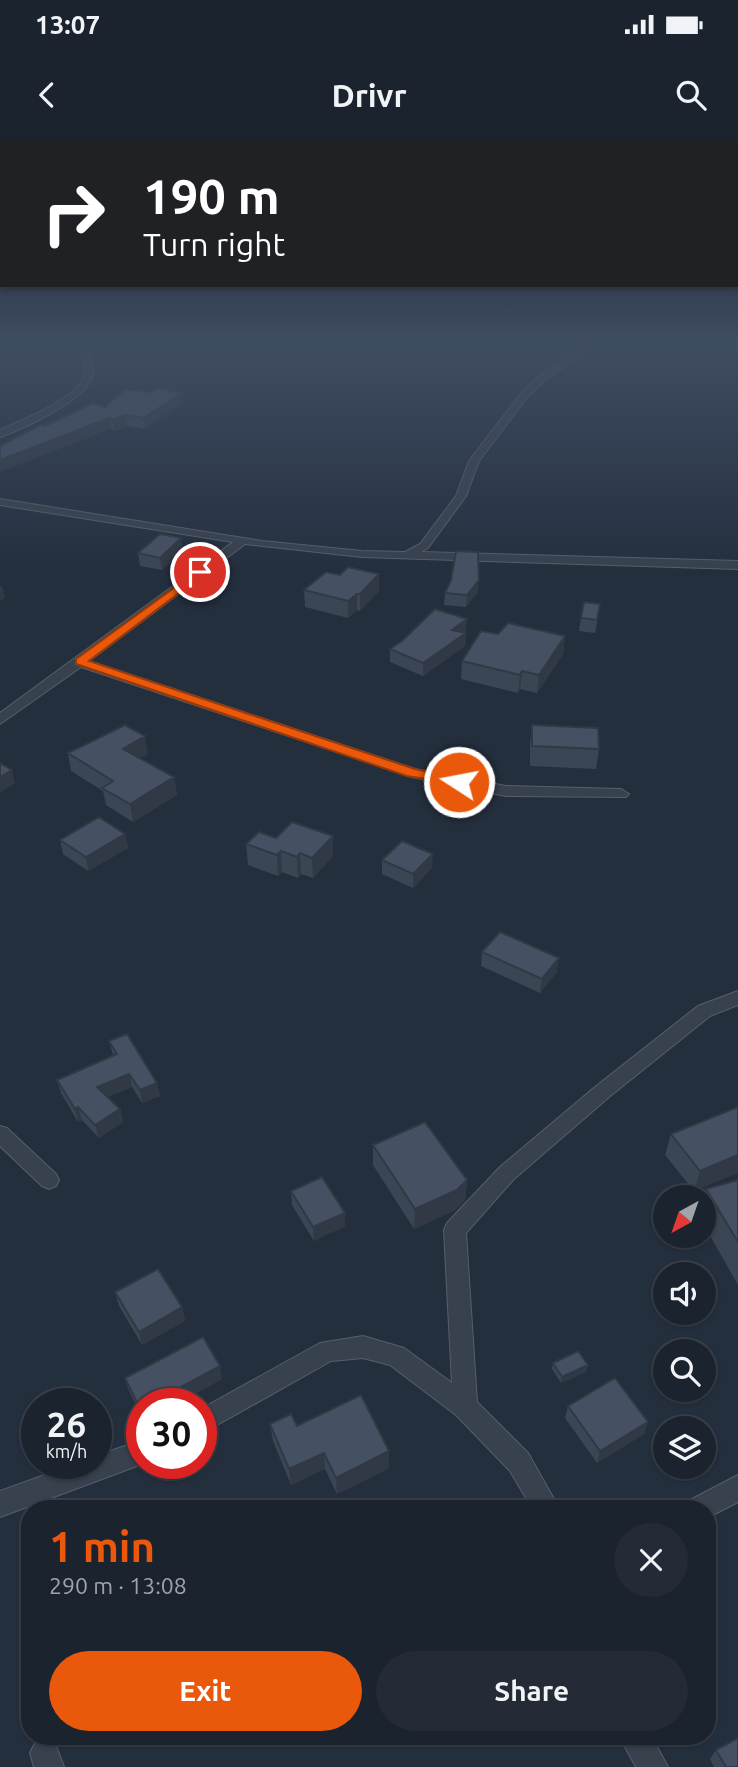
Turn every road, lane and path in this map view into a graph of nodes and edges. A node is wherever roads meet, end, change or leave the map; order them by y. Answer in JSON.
{"nodes":[{"id":1,"x":28,"y":419,"type":"edge"},
{"id":2,"x":506,"y":419,"type":"edge"},
{"id":3,"x":0,"y":434,"type":"edge"},
{"id":4,"x":0,"y":502,"type":"edge"},
{"id":5,"x":242,"y":541,"type":"junction"},
{"id":6,"x":408,"y":555,"type":"junction"},
{"id":7,"x":738,"y":565,"type":"edge"},
{"id":8,"x":80,"y":662,"type":"junction"},
{"id":9,"x":0,"y":720,"type":"edge"},
{"id":10,"x":621,"y":794,"type":"dead end"},
{"id":11,"x":738,"y":998,"type":"edge"},
{"id":12,"x":0,"y":1134,"type":"edge"},
{"id":13,"x":49,"y":1180,"type":"dead end"},
{"id":14,"x":465,"y":1407,"type":"junction"},
{"id":15,"x":217,"y":1413,"type":"edge"},
{"id":16,"x":126,"y":1457,"type":"edge"},
{"id":17,"x":738,"y":1488,"type":"edge"},
{"id":18,"x":541,"y":1500,"type":"edge"},
{"id":19,"x":716,"y":1500,"type":"edge"},
{"id":20,"x":0,"y":1504,"type":"edge"},
{"id":21,"x":640,"y":1745,"type":"edge"},
{"id":22,"x":653,"y":1767,"type":"edge"}],
"edges":[{"from":1,"to":3,"type":"street"},
{"from":2,"to":6,"type":"street"},
{"from":4,"to":5,"type":"street"},
{"from":5,"to":6,"type":"street"},
{"from":5,"to":8,"type":"street"},
{"from":6,"to":7,"type":"street"},
{"from":8,"to":9,"type":"street"},
{"from":8,"to":10,"type":"street"},
{"from":11,"to":14,"type":"street"},
{"from":12,"to":13,"type":"street"},
{"from":14,"to":15,"type":"street"},
{"from":14,"to":18,"type":"street"},
{"from":16,"to":20,"type":"street"},
{"from":17,"to":19,"type":"street"},
{"from":21,"to":22,"type":"street"}]}
